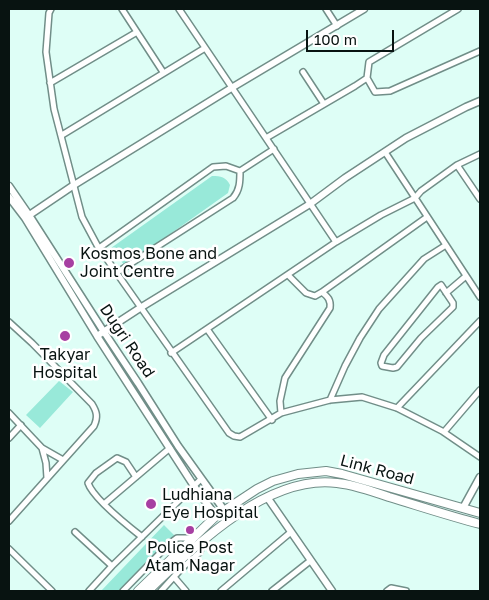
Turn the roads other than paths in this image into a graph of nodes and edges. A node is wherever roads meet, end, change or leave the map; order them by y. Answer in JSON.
{"nodes":[{"id":1,"x":51,"y":9,"type":"edge"},
{"id":2,"x":122,"y":9,"type":"edge"},
{"id":3,"x":179,"y":9,"type":"edge"},
{"id":4,"x":326,"y":9,"type":"edge"},
{"id":5,"x":364,"y":9,"type":"edge"},
{"id":6,"x":458,"y":9,"type":"edge"},
{"id":7,"x":337,"y":26,"type":"junction"},
{"id":8,"x":137,"y":32,"type":"junction"},
{"id":9,"x":204,"y":48,"type":"junction"},
{"id":10,"x":480,"y":51,"type":"edge"},
{"id":11,"x":163,"y":72,"type":"junction"},
{"id":12,"x":303,"y":72,"type":"dead end"},
{"id":13,"x":367,"y":78,"type":"junction"},
{"id":14,"x":50,"y":83,"type":"junction"},
{"id":15,"x":233,"y":87,"type":"junction"},
{"id":16,"x":480,"y":102,"type":"edge"},
{"id":17,"x":324,"y":104,"type":"junction"},
{"id":18,"x":62,"y":134,"type":"junction"},
{"id":19,"x":266,"y":138,"type":"junction"},
{"id":20,"x":274,"y":149,"type":"junction"},
{"id":21,"x":385,"y":152,"type":"junction"},
{"id":22,"x":480,"y":154,"type":"edge"},
{"id":23,"x":457,"y":165,"type":"junction"},
{"id":24,"x":240,"y":171,"type":"junction"},
{"id":25,"x":74,"y":185,"type":"junction"},
{"id":26,"x":9,"y":186,"type":"edge"},
{"id":27,"x":9,"y":197,"type":"edge"},
{"id":28,"x":415,"y":198,"type":"junction"},
{"id":29,"x":480,"y":199,"type":"edge"},
{"id":30,"x":310,"y":204,"type":"junction"},
{"id":31,"x":27,"y":216,"type":"junction"},
{"id":32,"x":428,"y":217,"type":"junction"},
{"id":33,"x":336,"y":242,"type":"junction"},
{"id":34,"x":446,"y":245,"type":"junction"},
{"id":35,"x":99,"y":248,"type":"junction"},
{"id":36,"x":116,"y":273,"type":"junction"},
{"id":37,"x":288,"y":275,"type":"junction"},
{"id":38,"x":466,"y":276,"type":"junction"},
{"id":39,"x":322,"y":292,"type":"junction"},
{"id":40,"x":446,"y":292,"type":"junction"},
{"id":41,"x":480,"y":297,"type":"edge"},
{"id":42,"x":140,"y":308,"type":"junction"},
{"id":43,"x":480,"y":321,"type":"edge"},
{"id":44,"x":9,"y":322,"type":"edge"},
{"id":45,"x":207,"y":329,"type":"junction"},
{"id":46,"x":100,"y":334,"type":"junction"},
{"id":47,"x":171,"y":353,"type":"junction"},
{"id":48,"x":480,"y":390,"type":"edge"},
{"id":49,"x":330,"y":400,"type":"junction"},
{"id":50,"x":397,"y":408,"type":"junction"},
{"id":51,"x":9,"y":413,"type":"edge"},
{"id":52,"x":281,"y":413,"type":"junction"},
{"id":53,"x":272,"y":420,"type":"junction"},
{"id":54,"x":20,"y":425,"type":"junction"},
{"id":55,"x":444,"y":432,"type":"junction"},
{"id":56,"x":9,"y":438,"type":"edge"},
{"id":57,"x":42,"y":448,"type":"junction"},
{"id":58,"x":170,"y":448,"type":"junction"},
{"id":59,"x":480,"y":457,"type":"edge"},
{"id":60,"x":63,"y":460,"type":"junction"},
{"id":61,"x":136,"y":477,"type":"junction"},
{"id":62,"x":480,"y":477,"type":"edge"},
{"id":63,"x":46,"y":478,"type":"junction"},
{"id":64,"x":201,"y":479,"type":"junction"},
{"id":65,"x":194,"y":486,"type":"junction"},
{"id":66,"x":266,"y":497,"type":"junction"},
{"id":67,"x":104,"y":504,"type":"junction"},
{"id":68,"x":463,"y":508,"type":"junction"},
{"id":69,"x":224,"y":510,"type":"junction"},
{"id":70,"x":480,"y":513,"type":"edge"},
{"id":71,"x":216,"y":516,"type":"junction"},
{"id":72,"x":9,"y":521,"type":"edge"},
{"id":73,"x":480,"y":524,"type":"edge"},
{"id":74,"x":75,"y":532,"type":"dead end"},
{"id":75,"x":291,"y":532,"type":"junction"},
{"id":76,"x":142,"y":537,"type":"junction"},
{"id":77,"x":194,"y":538,"type":"junction"},
{"id":78,"x":202,"y":542,"type":"junction"},
{"id":79,"x":9,"y":549,"type":"edge"},
{"id":80,"x":310,"y":561,"type":"junction"},
{"id":81,"x":112,"y":566,"type":"junction"},
{"id":82,"x":174,"y":577,"type":"junction"},
{"id":83,"x":329,"y":590,"type":"edge"},
{"id":84,"x":52,"y":591,"type":"edge"},
{"id":85,"x":90,"y":591,"type":"edge"},
{"id":86,"x":123,"y":591,"type":"edge"},
{"id":87,"x":138,"y":591,"type":"edge"},
{"id":88,"x":148,"y":591,"type":"edge"},
{"id":89,"x":161,"y":591,"type":"edge"},
{"id":90,"x":186,"y":591,"type":"edge"},
{"id":91,"x":221,"y":591,"type":"edge"},
{"id":92,"x":272,"y":591,"type":"edge"},
{"id":93,"x":387,"y":591,"type":"edge"},
{"id":94,"x":406,"y":591,"type":"edge"}],
"edges":[{"from":1,"to":14,"type":"street"},
{"from":2,"to":8,"type":"street"},
{"from":3,"to":9,"type":"street"},
{"from":4,"to":7,"type":"street"},
{"from":5,"to":7,"type":"street"},
{"from":6,"to":13,"type":"street"},
{"from":7,"to":15,"type":"street"},
{"from":8,"to":11,"type":"street"},
{"from":8,"to":14,"type":"street"},
{"from":9,"to":11,"type":"street"},
{"from":9,"to":15,"type":"street"},
{"from":10,"to":13,"type":"street"},
{"from":11,"to":18,"type":"street"},
{"from":12,"to":17,"type":"street"},
{"from":13,"to":17,"type":"street"},
{"from":14,"to":18,"type":"street"},
{"from":15,"to":19,"type":"street"},
{"from":15,"to":25,"type":"street"},
{"from":16,"to":21,"type":"street"},
{"from":17,"to":19,"type":"street"},
{"from":18,"to":25,"type":"street"},
{"from":19,"to":20,"type":"street"},
{"from":20,"to":24,"type":"street"},
{"from":20,"to":30,"type":"street"},
{"from":21,"to":28,"type":"street"},
{"from":21,"to":30,"type":"street"},
{"from":22,"to":23,"type":"street"},
{"from":23,"to":28,"type":"street"},
{"from":23,"to":29,"type":"street"},
{"from":24,"to":35,"type":"street"},
{"from":24,"to":36,"type":"street"},
{"from":25,"to":31,"type":"street"},
{"from":25,"to":35,"type":"street"},
{"from":26,"to":31,"type":"street","name":"Dugri Road"},
{"from":27,"to":31,"type":"street","name":"Dugri Road"},
{"from":28,"to":32,"type":"street"},
{"from":28,"to":33,"type":"street"},
{"from":30,"to":33,"type":"street"},
{"from":30,"to":42,"type":"street"},
{"from":31,"to":46,"type":"street","name":"Dugri Road"},
{"from":32,"to":34,"type":"street"},
{"from":32,"to":39,"type":"street"},
{"from":33,"to":37,"type":"street"},
{"from":34,"to":38,"type":"street"},
{"from":34,"to":49,"type":"street"},
{"from":35,"to":36,"type":"street"},
{"from":36,"to":42,"type":"street"},
{"from":37,"to":39,"type":"street"},
{"from":37,"to":45,"type":"street"},
{"from":38,"to":40,"type":"street"},
{"from":38,"to":41,"type":"street"},
{"from":39,"to":52,"type":"street"},
{"from":40,"to":40,"type":"street"},
{"from":42,"to":46,"type":"street"},
{"from":42,"to":47,"type":"street"},
{"from":43,"to":50,"type":"street"},
{"from":44,"to":60,"type":"street"},
{"from":45,"to":47,"type":"street"},
{"from":45,"to":53,"type":"street"},
{"from":46,"to":58,"type":"street","name":"Dugri Road"},
{"from":46,"to":64,"type":"street","name":"Dugri Road"},
{"from":47,"to":53,"type":"street"},
{"from":48,"to":55,"type":"street"},
{"from":49,"to":50,"type":"street"},
{"from":49,"to":52,"type":"street"},
{"from":50,"to":55,"type":"street"},
{"from":51,"to":54,"type":"street"},
{"from":52,"to":53,"type":"street"},
{"from":54,"to":56,"type":"street"},
{"from":54,"to":57,"type":"street"},
{"from":55,"to":59,"type":"street"},
{"from":57,"to":60,"type":"street"},
{"from":57,"to":63,"type":"street"},
{"from":58,"to":61,"type":"street"},
{"from":58,"to":65,"type":"street","name":"Dugri Road"},
{"from":60,"to":63,"type":"street"},
{"from":61,"to":67,"type":"street"},
{"from":61,"to":67,"type":"street"},
{"from":62,"to":68,"type":"street"},
{"from":63,"to":72,"type":"street"},
{"from":64,"to":65,"type":"street"},
{"from":64,"to":69,"type":"street","name":"Dugri Road"},
{"from":65,"to":71,"type":"street","name":"Dugri Road"},
{"from":65,"to":76,"type":"street"},
{"from":66,"to":73,"type":"main road","name":"Link Road"},
{"from":66,"to":75,"type":"street"},
{"from":66,"to":78,"type":"main road","name":"Link Road"},
{"from":67,"to":76,"type":"street"},
{"from":68,"to":69,"type":"main road","name":"Link Road"},
{"from":68,"to":70,"type":"main road","name":"Link Road"},
{"from":69,"to":71,"type":"main road","name":"Link Road"},
{"from":71,"to":77,"type":"main road","name":"Link Road"},
{"from":74,"to":81,"type":"street"},
{"from":75,"to":80,"type":"street"},
{"from":75,"to":91,"type":"street"},
{"from":76,"to":81,"type":"street"},
{"from":77,"to":86,"type":"street"},
{"from":77,"to":87,"type":"main road","name":"Link Road"},
{"from":78,"to":82,"type":"street"},
{"from":78,"to":88,"type":"main road","name":"Link Road"},
{"from":79,"to":84,"type":"street"},
{"from":80,"to":83,"type":"street"},
{"from":80,"to":92,"type":"street"},
{"from":81,"to":85,"type":"street"},
{"from":82,"to":89,"type":"street"},
{"from":82,"to":90,"type":"street"},
{"from":93,"to":94,"type":"street"}]}
